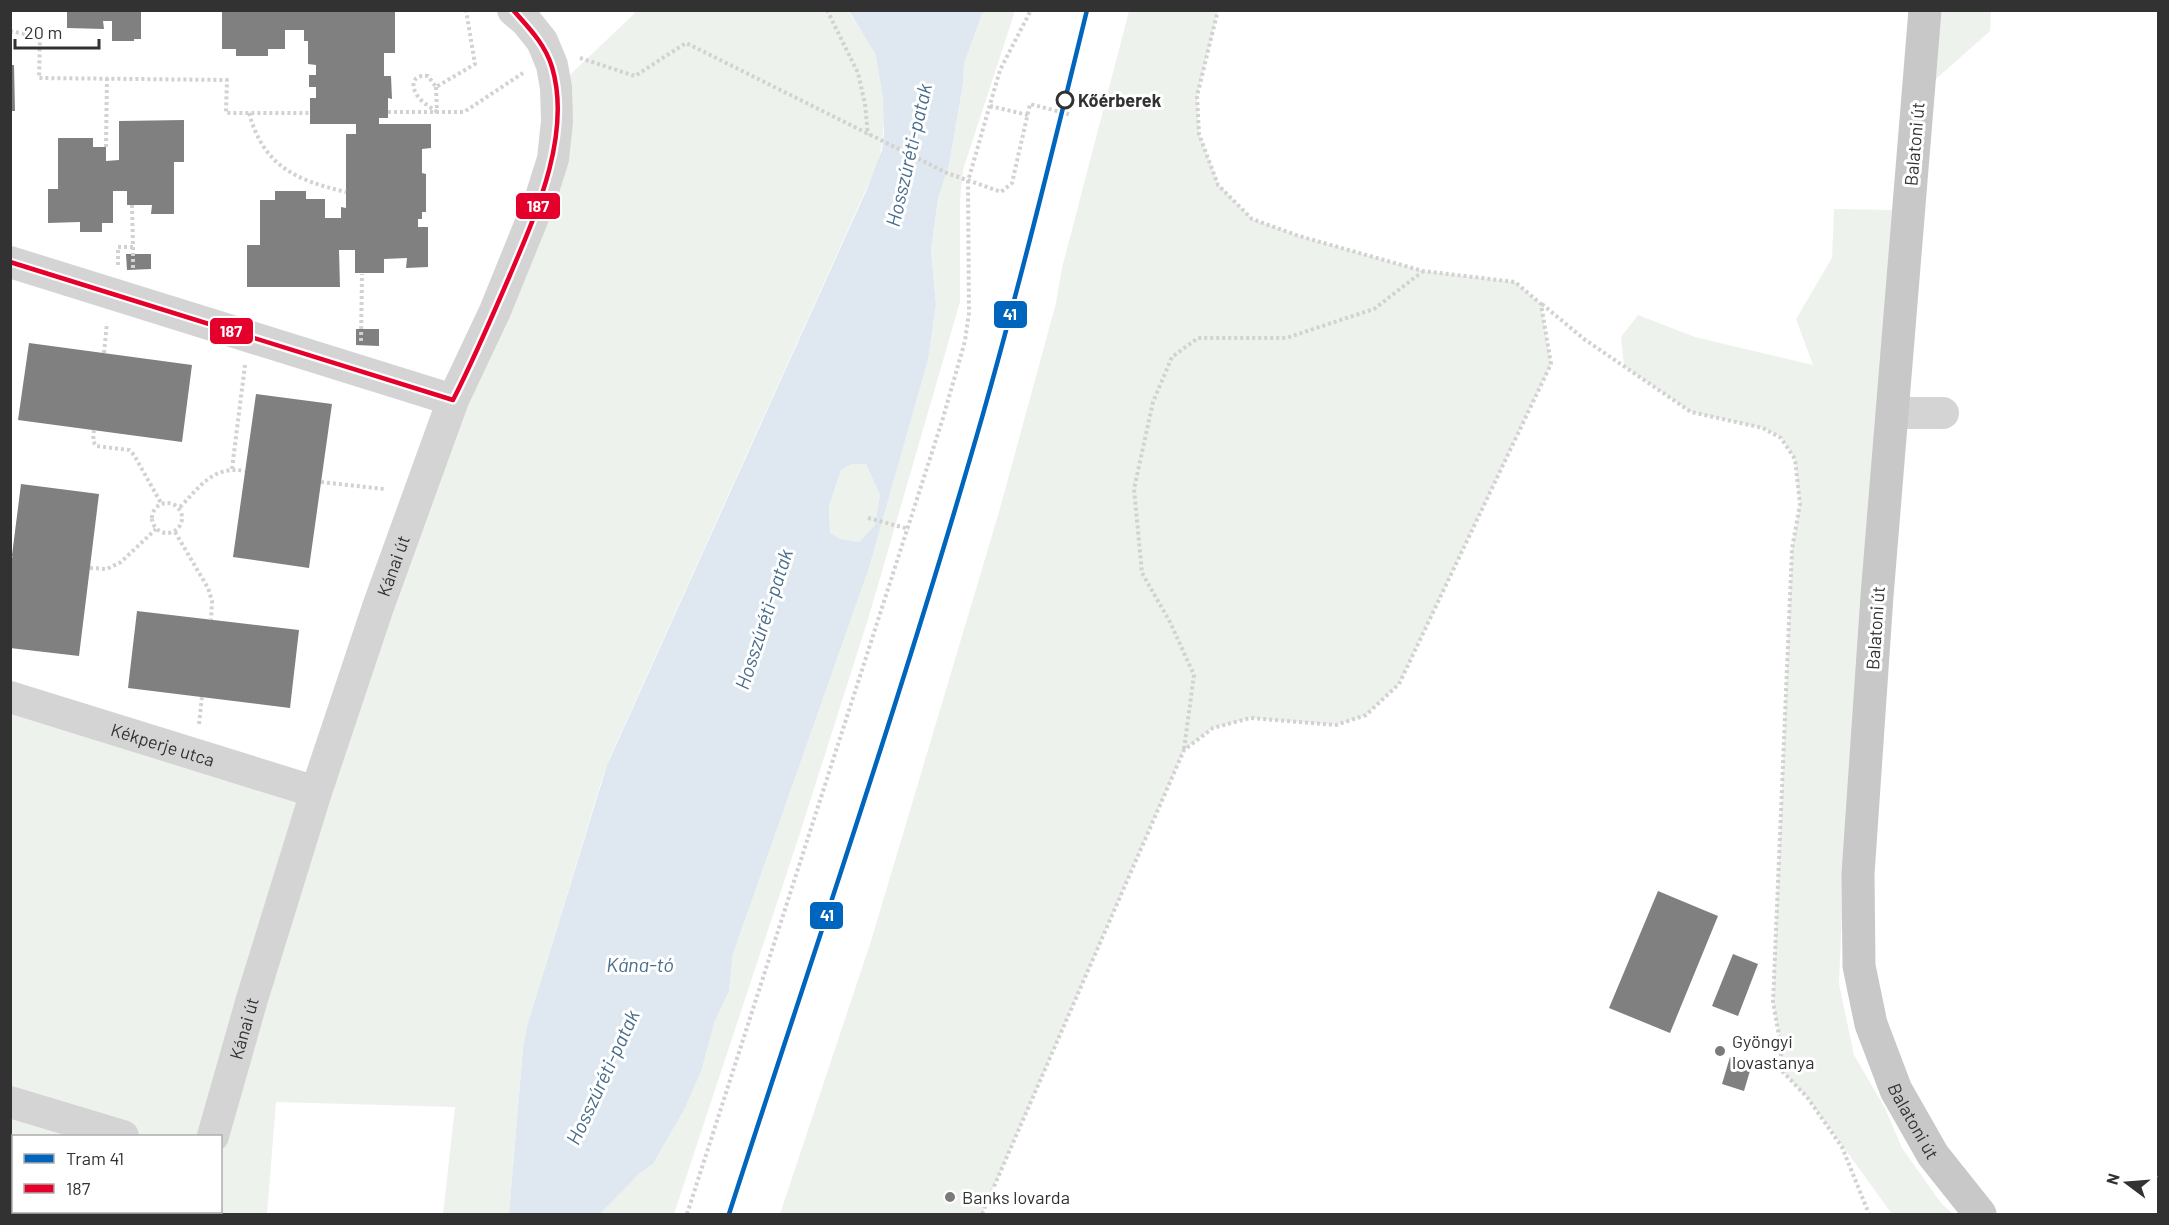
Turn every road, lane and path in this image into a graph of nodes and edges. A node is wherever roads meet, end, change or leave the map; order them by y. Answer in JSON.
{"nodes":[{"id":1,"x":466,"y":10,"type":"edge"},
{"id":2,"x":513,"y":10,"type":"edge"},
{"id":3,"x":827,"y":10,"type":"edge"},
{"id":4,"x":1031,"y":10,"type":"edge"},
{"id":5,"x":1218,"y":10,"type":"edge"},
{"id":6,"x":1925,"y":10,"type":"edge"},
{"id":7,"x":10,"y":31,"type":"edge"},
{"id":8,"x":580,"y":58,"type":"dead end"},
{"id":9,"x":523,"y":73,"type":"dead end"},
{"id":10,"x":107,"y":77,"type":"junction"},
{"id":11,"x":436,"y":87,"type":"junction"},
{"id":12,"x":990,"y":106,"type":"junction"},
{"id":13,"x":249,"y":112,"type":"junction"},
{"id":14,"x":388,"y":112,"type":"dead end"},
{"id":15,"x":437,"y":112,"type":"junction"},
{"id":16,"x":310,"y":113,"type":"dead end"},
{"id":17,"x":1028,"y":115,"type":"junction"},
{"id":18,"x":1072,"y":115,"type":"dead end"},
{"id":19,"x":868,"y":135,"type":"junction"},
{"id":20,"x":106,"y":147,"type":"dead end"},
{"id":21,"x":968,"y":181,"type":"junction"},
{"id":22,"x":346,"y":192,"type":"dead end"},
{"id":23,"x":132,"y":205,"type":"dead end"},
{"id":24,"x":133,"y":247,"type":"junction"},
{"id":25,"x":10,"y":262,"type":"edge"},
{"id":26,"x":1423,"y":271,"type":"junction"},
{"id":27,"x":118,"y":272,"type":"dead end"},
{"id":28,"x":362,"y":274,"type":"dead end"},
{"id":29,"x":133,"y":277,"type":"dead end"},
{"id":30,"x":1541,"y":304,"type":"junction"},
{"id":31,"x":108,"y":314,"type":"dead end"},
{"id":32,"x":361,"y":348,"type":"dead end"},
{"id":33,"x":104,"y":353,"type":"dead end"},
{"id":34,"x":246,"y":357,"type":"dead end"},
{"id":35,"x":453,"y":400,"type":"junction"},
{"id":36,"x":1892,"y":413,"type":"junction"},
{"id":37,"x":1943,"y":413,"type":"dead end"},
{"id":38,"x":94,"y":430,"type":"dead end"},
{"id":39,"x":232,"y":469,"type":"junction"},
{"id":40,"x":245,"y":471,"type":"dead end"},
{"id":41,"x":321,"y":482,"type":"dead end"},
{"id":42,"x":384,"y":489,"type":"dead end"},
{"id":43,"x":161,"y":503,"type":"junction"},
{"id":44,"x":179,"y":507,"type":"junction"},
{"id":45,"x":868,"y":518,"type":"dead end"},
{"id":46,"x":156,"y":529,"type":"junction"},
{"id":47,"x":909,"y":529,"type":"junction"},
{"id":48,"x":175,"y":532,"type":"junction"},
{"id":49,"x":90,"y":568,"type":"dead end"},
{"id":50,"x":212,"y":620,"type":"dead end"},
{"id":51,"x":10,"y":697,"type":"edge"},
{"id":52,"x":202,"y":697,"type":"dead end"},
{"id":53,"x":198,"y":734,"type":"dead end"},
{"id":54,"x":1184,"y":750,"type":"junction"},
{"id":55,"x":316,"y":792,"type":"junction"},
{"id":56,"x":10,"y":1102,"type":"edge"},
{"id":57,"x":117,"y":1135,"type":"edge"},
{"id":58,"x":214,"y":1135,"type":"edge"},
{"id":59,"x":687,"y":1215,"type":"edge"},
{"id":60,"x":982,"y":1215,"type":"edge"},
{"id":61,"x":1869,"y":1215,"type":"edge"},
{"id":62,"x":1980,"y":1215,"type":"edge"}],
"edges":[{"from":1,"to":11,"type":"path"},
{"from":2,"to":35,"type":"street","name":"Kánai út"},
{"from":3,"to":19,"type":"path"},
{"from":4,"to":12,"type":"path"},
{"from":5,"to":26,"type":"path"},
{"from":6,"to":36,"type":"main road","name":"Balatoni út"},
{"from":7,"to":10,"type":"path"},
{"from":8,"to":19,"type":"path"},
{"from":9,"to":15,"type":"path"},
{"from":10,"to":13,"type":"path"},
{"from":10,"to":20,"type":"path"},
{"from":11,"to":15,"type":"path"},
{"from":11,"to":15,"type":"path"},
{"from":12,"to":17,"type":"path"},
{"from":12,"to":21,"type":"path"},
{"from":13,"to":16,"type":"path"},
{"from":13,"to":22,"type":"path"},
{"from":14,"to":15,"type":"path"},
{"from":17,"to":18,"type":"path"},
{"from":17,"to":21,"type":"path"},
{"from":19,"to":21,"type":"path"},
{"from":21,"to":47,"type":"path"},
{"from":23,"to":24,"type":"path"},
{"from":24,"to":27,"type":"path"},
{"from":24,"to":29,"type":"path"},
{"from":25,"to":35,"type":"street"},
{"from":26,"to":30,"type":"path"},
{"from":26,"to":54,"type":"path"},
{"from":28,"to":32,"type":"path"},
{"from":30,"to":54,"type":"path"},
{"from":30,"to":61,"type":"path"},
{"from":31,"to":33,"type":"path"},
{"from":34,"to":39,"type":"path"},
{"from":35,"to":55,"type":"street","name":"Kánai út"},
{"from":36,"to":37,"type":"street"},
{"from":36,"to":62,"type":"main road","name":"Balatoni út"},
{"from":38,"to":43,"type":"path"},
{"from":39,"to":40,"type":"path"},
{"from":39,"to":44,"type":"path"},
{"from":41,"to":42,"type":"path"},
{"from":43,"to":44,"type":"path"},
{"from":43,"to":46,"type":"path"},
{"from":44,"to":48,"type":"path"},
{"from":45,"to":47,"type":"path"},
{"from":46,"to":48,"type":"path"},
{"from":46,"to":49,"type":"path"},
{"from":47,"to":59,"type":"path"},
{"from":48,"to":50,"type":"path"},
{"from":51,"to":55,"type":"street","name":"Kékperje utca"},
{"from":52,"to":53,"type":"path"},
{"from":54,"to":60,"type":"path"},
{"from":55,"to":58,"type":"street","name":"Kánai út"},
{"from":56,"to":57,"type":"street"}]}
